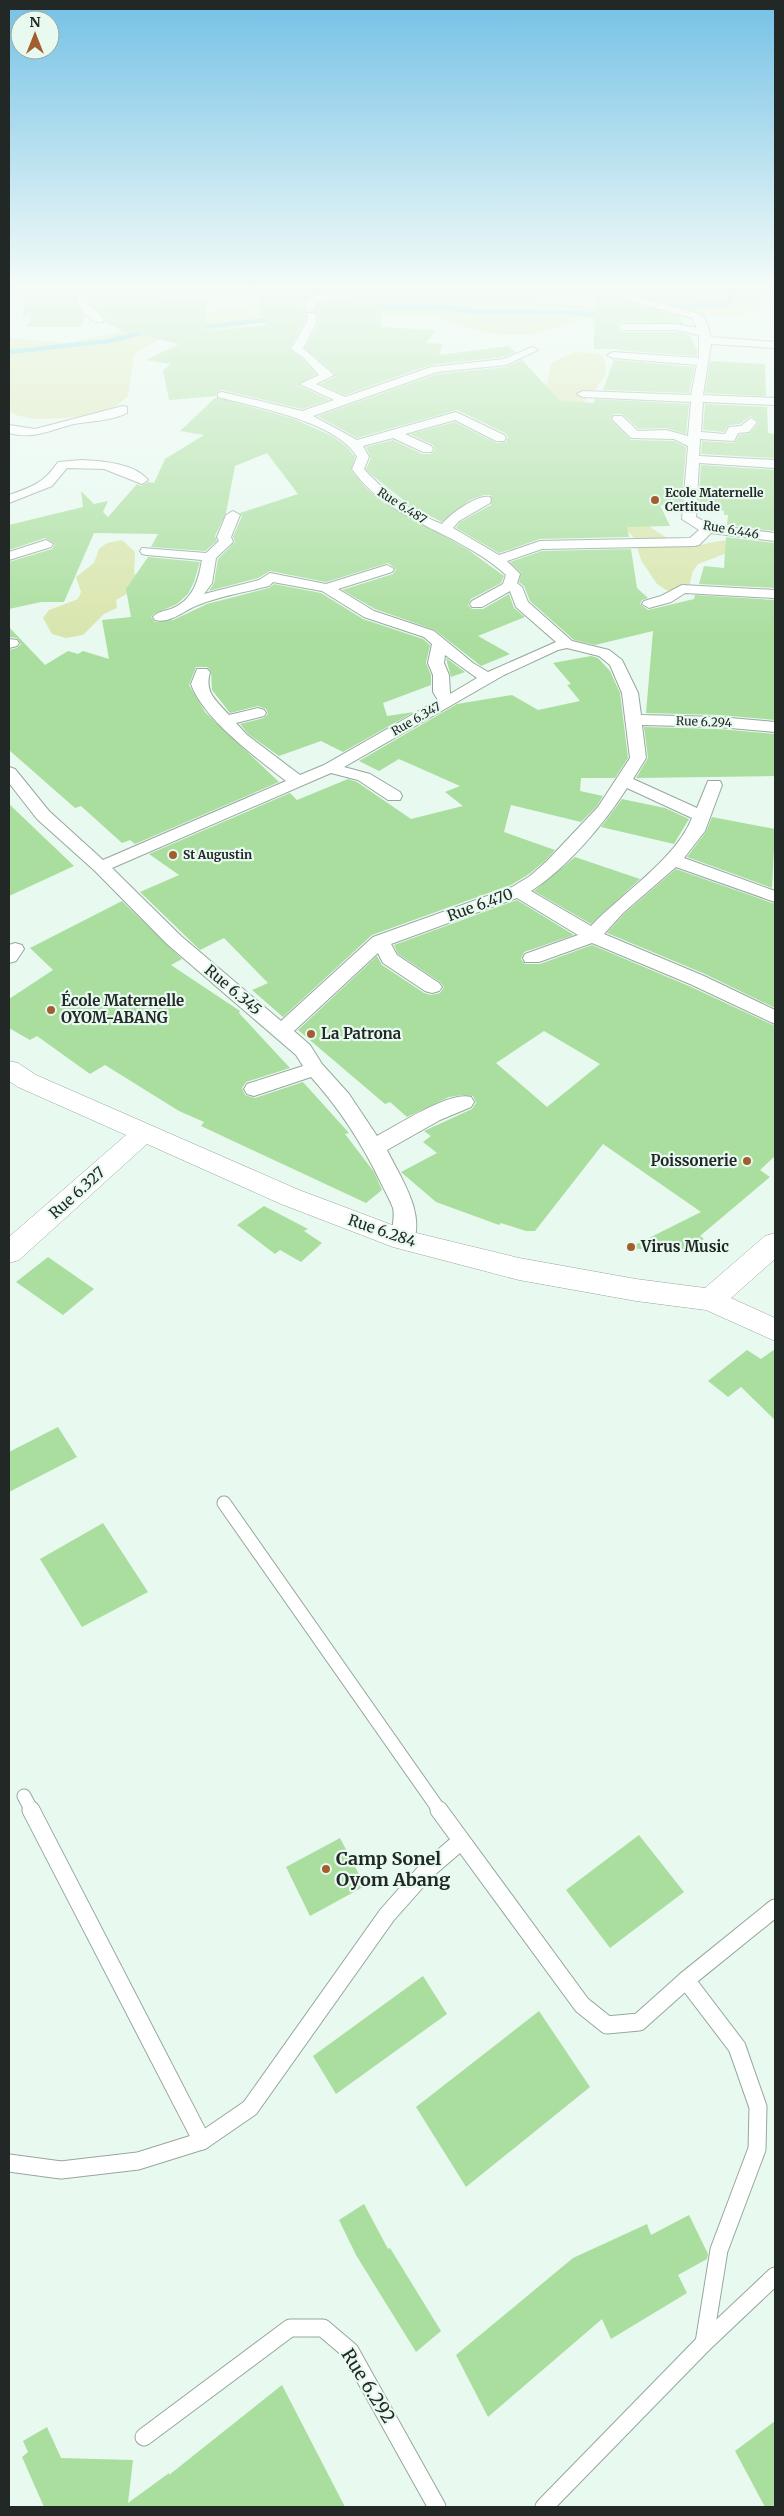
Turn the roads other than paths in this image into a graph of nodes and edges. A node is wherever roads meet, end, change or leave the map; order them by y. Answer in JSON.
{"nodes":[{"id":1,"x":247,"y":401,"type":"edge"},
{"id":2,"x":339,"y":401,"type":"edge"},
{"id":3,"x":698,"y":401,"type":"edge"},
{"id":4,"x":123,"y":410,"type":"dead end"},
{"id":5,"x":472,"y":412,"type":"dead end"},
{"id":6,"x":303,"y":416,"type":"junction"},
{"id":7,"x":456,"y":416,"type":"junction"},
{"id":8,"x":407,"y":419,"type":"dead end"},
{"id":9,"x":618,"y":419,"type":"dead end"},
{"id":10,"x":751,"y":422,"type":"dead end"},
{"id":11,"x":423,"y":426,"type":"junction"},
{"id":12,"x":9,"y":429,"type":"edge"},
{"id":13,"x":395,"y":434,"type":"junction"},
{"id":14,"x":695,"y":437,"type":"junction"},
{"id":15,"x":500,"y":438,"type":"dead end"},
{"id":16,"x":356,"y":444,"type":"junction"},
{"id":17,"x":427,"y":449,"type":"dead end"},
{"id":18,"x":693,"y":459,"type":"junction"},
{"id":19,"x":775,"y":464,"type":"edge"},
{"id":20,"x":142,"y":480,"type":"dead end"},
{"id":21,"x":9,"y":499,"type":"edge"},
{"id":22,"x":485,"y":500,"type":"dead end"},
{"id":23,"x":233,"y":515,"type":"dead end"},
{"id":24,"x":688,"y":520,"type":"junction"},
{"id":25,"x":445,"y":529,"type":"junction"},
{"id":26,"x":708,"y":529,"type":"junction"},
{"id":27,"x":682,"y":532,"type":"junction"},
{"id":28,"x":775,"y":538,"type":"edge"},
{"id":29,"x":694,"y":542,"type":"junction"},
{"id":30,"x":46,"y":544,"type":"dead end"},
{"id":31,"x":148,"y":551,"type":"dead end"},
{"id":32,"x":9,"y":556,"type":"edge"},
{"id":33,"x":209,"y":557,"type":"junction"},
{"id":34,"x":498,"y":560,"type":"junction"},
{"id":35,"x":387,"y":569,"type":"dead end"},
{"id":36,"x":346,"y":570,"type":"dead end"},
{"id":37,"x":516,"y":580,"type":"junction"},
{"id":38,"x":322,"y":587,"type":"junction"},
{"id":39,"x":775,"y":594,"type":"edge"},
{"id":40,"x":192,"y":602,"type":"junction"},
{"id":41,"x":477,"y":604,"type":"dead end"},
{"id":42,"x":649,"y":604,"type":"dead end"},
{"id":43,"x":160,"y":617,"type":"dead end"},
{"id":44,"x":440,"y":643,"type":"junction"},
{"id":45,"x":568,"y":644,"type":"junction"},
{"id":46,"x":202,"y":672,"type":"dead end"},
{"id":47,"x":488,"y":678,"type":"junction"},
{"id":48,"x":446,"y":702,"type":"junction"},
{"id":49,"x":258,"y":713,"type":"dead end"},
{"id":50,"x":228,"y":720,"type":"junction"},
{"id":51,"x":634,"y":720,"type":"junction"},
{"id":52,"x":775,"y":727,"type":"edge"},
{"id":53,"x":330,"y":768,"type":"junction"},
{"id":54,"x":9,"y":772,"type":"edge"},
{"id":55,"x":625,"y":781,"type":"junction"},
{"id":56,"x":298,"y":782,"type":"junction"},
{"id":57,"x":714,"y":785,"type":"dead end"},
{"id":58,"x":394,"y":796,"type":"dead end"},
{"id":59,"x":702,"y":816,"type":"junction"},
{"id":60,"x":673,"y":860,"type":"junction"},
{"id":61,"x":101,"y":867,"type":"junction"},
{"id":62,"x":518,"y":891,"type":"junction"},
{"id":63,"x":775,"y":897,"type":"edge"},
{"id":64,"x":592,"y":936,"type":"junction"},
{"id":65,"x":380,"y":941,"type":"junction"},
{"id":66,"x":532,"y":958,"type":"dead end"},
{"id":67,"x":432,"y":987,"type":"dead end"},
{"id":68,"x":775,"y":1018,"type":"edge"},
{"id":69,"x":282,"y":1030,"type":"junction"},
{"id":70,"x":9,"y":1069,"type":"edge"},
{"id":71,"x":315,"y":1069,"type":"junction"},
{"id":72,"x":254,"y":1090,"type":"dead end"},
{"id":73,"x":464,"y":1102,"type":"dead end"},
{"id":74,"x":144,"y":1133,"type":"junction"},
{"id":75,"x":375,"y":1147,"type":"junction"},
{"id":76,"x":403,"y":1240,"type":"junction"},
{"id":77,"x":775,"y":1243,"type":"edge"},
{"id":78,"x":9,"y":1254,"type":"edge"},
{"id":79,"x":710,"y":1300,"type":"junction"},
{"id":80,"x":775,"y":1330,"type":"edge"},
{"id":81,"x":224,"y":1503,"type":"dead end"},
{"id":82,"x":24,"y":1796,"type":"dead end"},
{"id":83,"x":461,"y":1841,"type":"junction"},
{"id":84,"x":775,"y":1908,"type":"edge"},
{"id":85,"x":686,"y":1980,"type":"junction"},
{"id":86,"x":202,"y":2142,"type":"junction"},
{"id":87,"x":9,"y":2163,"type":"edge"},
{"id":88,"x":775,"y":2276,"type":"edge"},
{"id":89,"x":704,"y":2343,"type":"junction"},
{"id":90,"x":144,"y":2437,"type":"dead end"},
{"id":91,"x":437,"y":2507,"type":"edge"},
{"id":92,"x":544,"y":2507,"type":"edge"}],
"edges":[{"from":1,"to":6,"type":"street"},
{"from":2,"to":6,"type":"street"},
{"from":3,"to":14,"type":"street","name":"Rue 6.446"},
{"from":4,"to":12,"type":"street"},
{"from":5,"to":7,"type":"street"},
{"from":6,"to":16,"type":"street"},
{"from":7,"to":11,"type":"street"},
{"from":7,"to":15,"type":"street"},
{"from":8,"to":11,"type":"street"},
{"from":9,"to":14,"type":"street"},
{"from":10,"to":14,"type":"street"},
{"from":11,"to":13,"type":"street"},
{"from":13,"to":16,"type":"street"},
{"from":13,"to":17,"type":"street"},
{"from":14,"to":18,"type":"street","name":"Rue 6.446"},
{"from":16,"to":25,"type":"street","name":"Rue 6.487"},
{"from":18,"to":19,"type":"street"},
{"from":18,"to":24,"type":"street","name":"Rue 6.446"},
{"from":20,"to":21,"type":"street"},
{"from":22,"to":25,"type":"street"},
{"from":23,"to":33,"type":"street"},
{"from":24,"to":26,"type":"street","name":"Rue 6.446"},
{"from":24,"to":27,"type":"street"},
{"from":25,"to":34,"type":"street","name":"Rue 6.487"},
{"from":26,"to":27,"type":"street"},
{"from":26,"to":28,"type":"street","name":"Rue 6.446"},
{"from":26,"to":29,"type":"street"},
{"from":27,"to":29,"type":"street"},
{"from":29,"to":34,"type":"street"},
{"from":30,"to":32,"type":"street"},
{"from":31,"to":33,"type":"street"},
{"from":33,"to":40,"type":"street"},
{"from":34,"to":37,"type":"street","name":"Rue 6.487"},
{"from":35,"to":38,"type":"street"},
{"from":36,"to":38,"type":"street"},
{"from":37,"to":41,"type":"street"},
{"from":37,"to":45,"type":"street","name":"Rue 6.487"},
{"from":38,"to":40,"type":"street"},
{"from":38,"to":44,"type":"street"},
{"from":39,"to":42,"type":"street"},
{"from":40,"to":43,"type":"street"},
{"from":44,"to":47,"type":"street"},
{"from":44,"to":48,"type":"street"},
{"from":45,"to":47,"type":"street","name":"Rue 6.347"},
{"from":45,"to":51,"type":"street"},
{"from":46,"to":50,"type":"street"},
{"from":47,"to":48,"type":"street","name":"Rue 6.347"},
{"from":48,"to":53,"type":"street","name":"Rue 6.347"},
{"from":49,"to":50,"type":"street"},
{"from":50,"to":56,"type":"street"},
{"from":51,"to":52,"type":"street","name":"Rue 6.294"},
{"from":51,"to":55,"type":"street"},
{"from":53,"to":56,"type":"street","name":"Rue 6.347"},
{"from":53,"to":58,"type":"street"},
{"from":54,"to":61,"type":"street","name":"Rue 6.345"},
{"from":55,"to":59,"type":"street"},
{"from":55,"to":62,"type":"street"},
{"from":56,"to":61,"type":"street","name":"Rue 6.347"},
{"from":57,"to":59,"type":"street"},
{"from":59,"to":60,"type":"street"},
{"from":60,"to":63,"type":"street"},
{"from":60,"to":64,"type":"street"},
{"from":61,"to":69,"type":"street","name":"Rue 6.345"},
{"from":62,"to":64,"type":"street","name":"Rue 6.470"},
{"from":62,"to":65,"type":"street","name":"Rue 6.470"},
{"from":64,"to":66,"type":"street"},
{"from":64,"to":68,"type":"street","name":"Rue 6.470"},
{"from":65,"to":67,"type":"street"},
{"from":65,"to":69,"type":"street","name":"Rue 6.470"},
{"from":69,"to":71,"type":"street","name":"Rue 6.345"},
{"from":70,"to":74,"type":"street","name":"Rue 6.284"},
{"from":71,"to":72,"type":"street"},
{"from":71,"to":75,"type":"street","name":"Rue 6.345"},
{"from":73,"to":75,"type":"street"},
{"from":74,"to":76,"type":"street","name":"Rue 6.284"},
{"from":74,"to":78,"type":"street","name":"Rue 6.327"},
{"from":75,"to":76,"type":"street","name":"Rue 6.345"},
{"from":76,"to":79,"type":"street","name":"Rue 6.284"},
{"from":77,"to":79,"type":"street"},
{"from":79,"to":80,"type":"street","name":"Rue 6.284"},
{"from":81,"to":83,"type":"lane"},
{"from":82,"to":86,"type":"lane"},
{"from":83,"to":85,"type":"lane"},
{"from":83,"to":86,"type":"lane"},
{"from":84,"to":85,"type":"lane"},
{"from":85,"to":89,"type":"lane"},
{"from":86,"to":87,"type":"lane"},
{"from":88,"to":89,"type":"lane"},
{"from":89,"to":92,"type":"lane"},
{"from":90,"to":91,"type":"lane","name":"Rue 6.292"}]}
